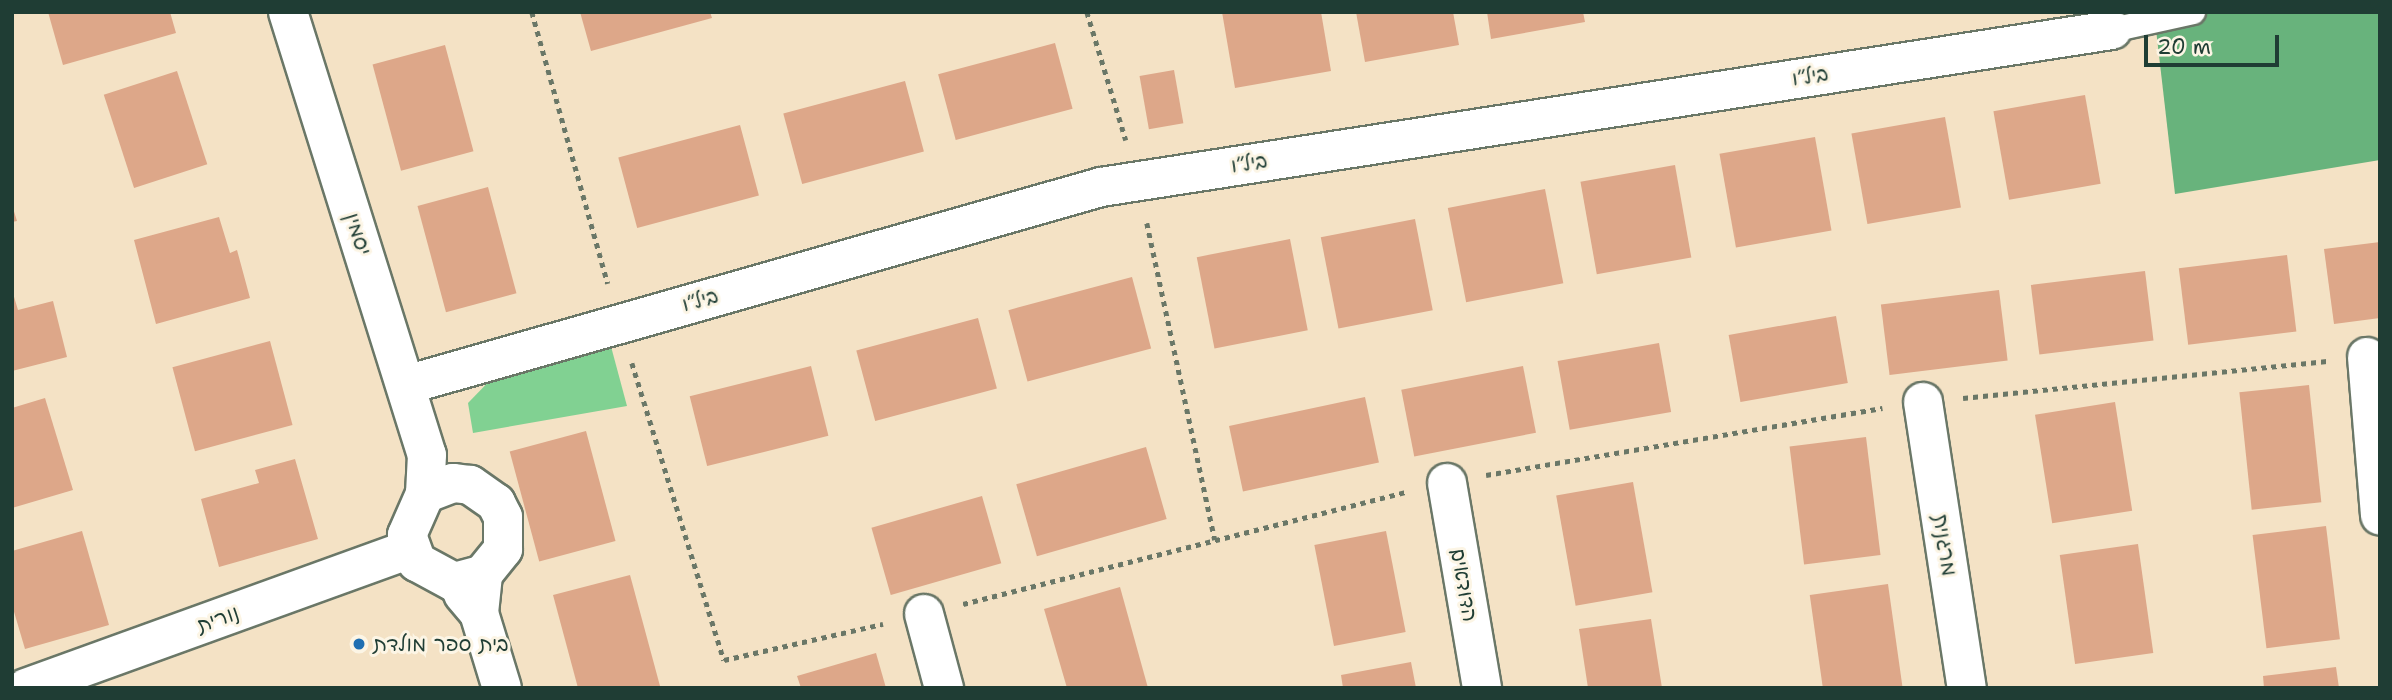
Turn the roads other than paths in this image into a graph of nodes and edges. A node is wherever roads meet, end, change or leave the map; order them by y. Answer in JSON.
{"nodes":[{"id":1,"x":288,"y":12,"type":"edge"},
{"id":2,"x":2193,"y":12,"type":"edge"},
{"id":3,"x":2112,"y":30,"type":"joint"},
{"id":4,"x":2367,"y":357,"type":"road end"},
{"id":5,"x":406,"y":385,"type":"junction"},
{"id":6,"x":1923,"y":402,"type":"road end"},
{"id":7,"x":1447,"y":483,"type":"road end"},
{"id":8,"x":439,"y":489,"type":"junction"},
{"id":9,"x":2380,"y":515,"type":"edge"},
{"id":10,"x":411,"y":550,"type":"junction"},
{"id":11,"x":469,"y":578,"type":"junction"},
{"id":12,"x":924,"y":614,"type":"road end"},
{"id":13,"x":26,"y":688,"type":"edge"},
{"id":14,"x":502,"y":688,"type":"edge"},
{"id":15,"x":944,"y":688,"type":"edge"},
{"id":16,"x":1482,"y":688,"type":"edge"},
{"id":17,"x":1967,"y":688,"type":"edge"}],
"edges":[{"from":1,"to":5,"type":"street","name":"יסמין"},
{"from":2,"to":3,"type":"lane"},
{"from":3,"to":5,"type":"street","name":"ביל״ו"},
{"from":4,"to":9,"type":"street"},
{"from":5,"to":8,"type":"street","name":"יסמין"},
{"from":6,"to":17,"type":"street","name":"מרגנית"},
{"from":7,"to":16,"type":"street","name":"הדודאים"},
{"from":8,"to":10,"type":"street"},
{"from":8,"to":11,"type":"street","name":"יסמין"},
{"from":10,"to":11,"type":"street"},
{"from":10,"to":13,"type":"street","name":"נורית"},
{"from":11,"to":14,"type":"street","name":"יסמין"},
{"from":12,"to":15,"type":"street"}]}
